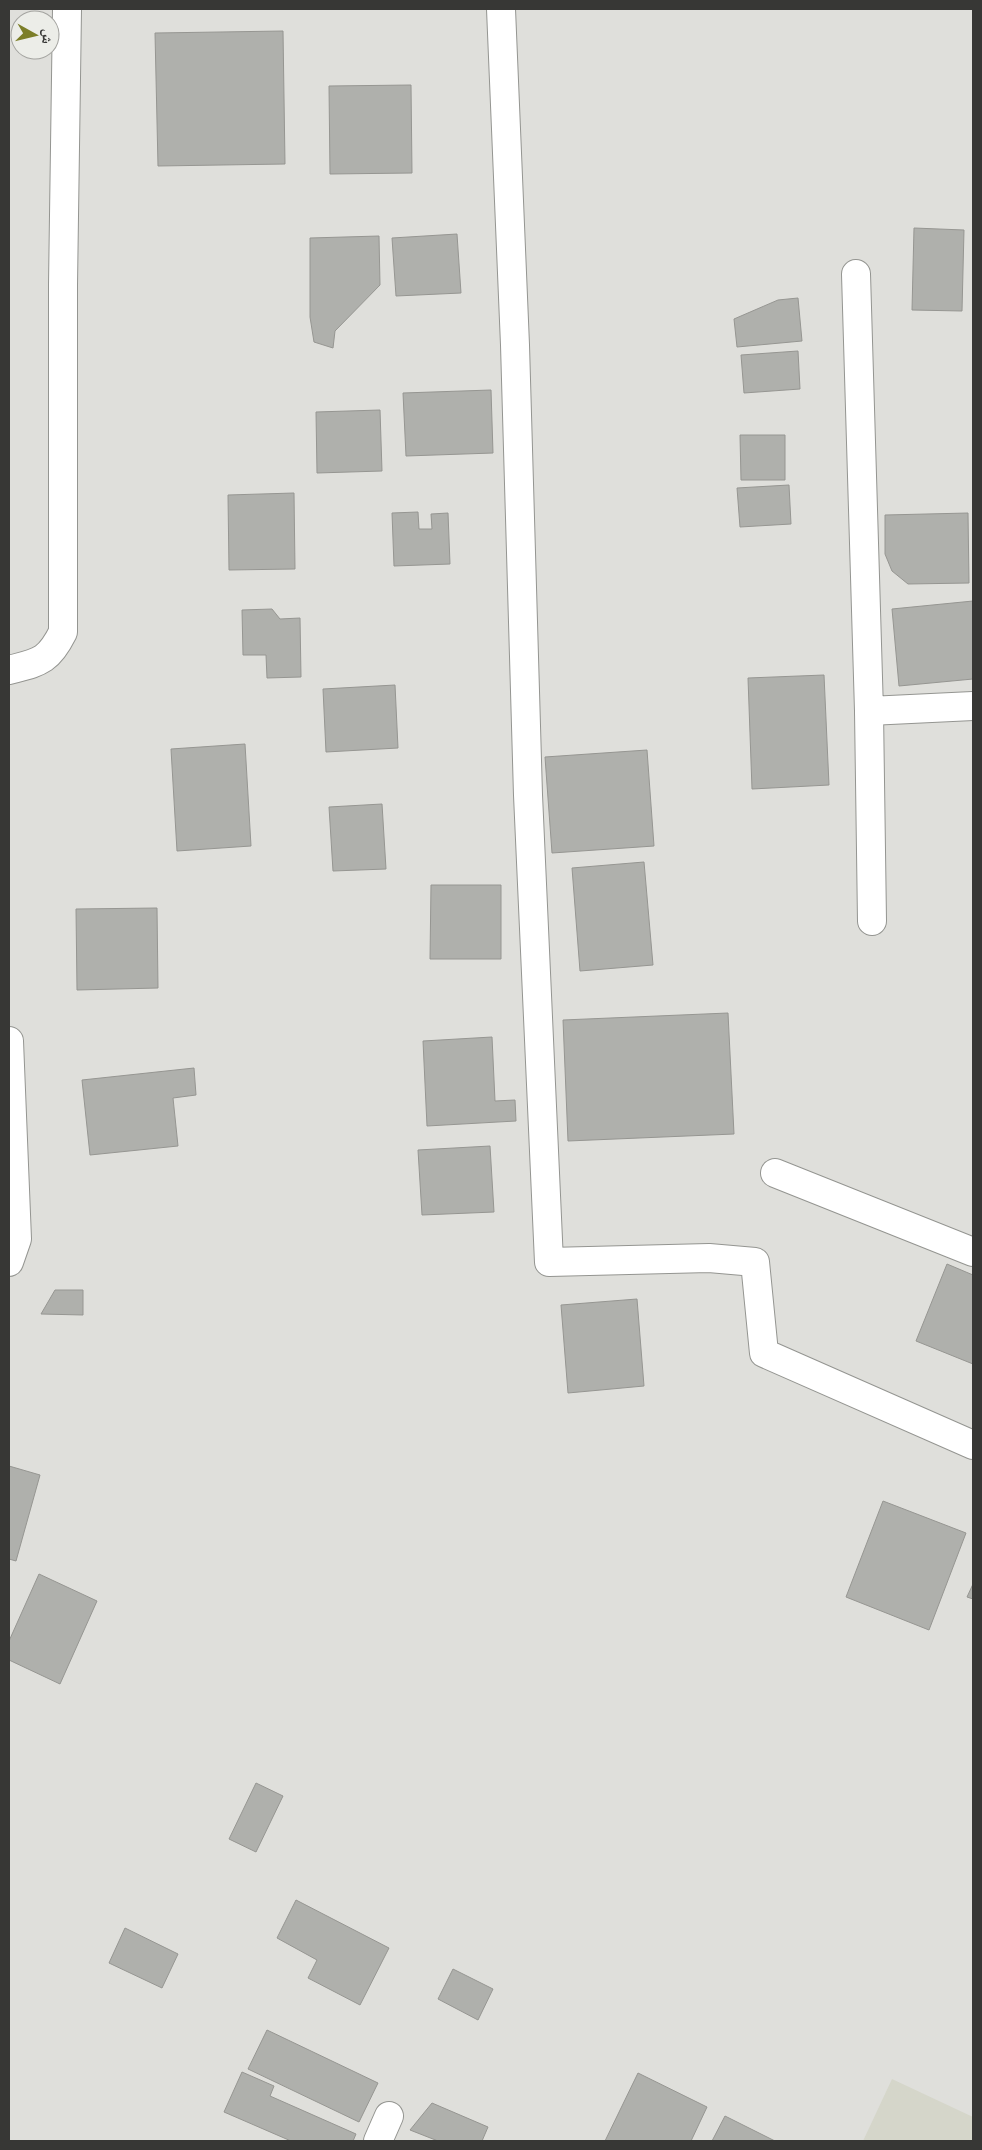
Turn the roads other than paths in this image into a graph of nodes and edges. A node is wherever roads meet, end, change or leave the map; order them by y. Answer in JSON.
{"nodes":[{"id":1,"x":67,"y":9,"type":"edge"},
{"id":2,"x":501,"y":9,"type":"edge"},
{"id":3,"x":856,"y":274,"type":"dead end"},
{"id":4,"x":9,"y":670,"type":"edge"},
{"id":5,"x":973,"y":706,"type":"edge"},
{"id":6,"x":869,"y":711,"type":"junction"},
{"id":7,"x":872,"y":920,"type":"dead end"},
{"id":8,"x":9,"y":1041,"type":"edge"},
{"id":9,"x":774,"y":1173,"type":"dead end"},
{"id":10,"x":973,"y":1252,"type":"edge"},
{"id":11,"x":9,"y":1262,"type":"edge"},
{"id":12,"x":973,"y":1445,"type":"edge"},
{"id":13,"x":389,"y":2116,"type":"dead end"},
{"id":14,"x":378,"y":2141,"type":"edge"}],
"edges":[{"from":1,"to":4,"type":"street"},
{"from":2,"to":12,"type":"street"},
{"from":3,"to":6,"type":"street"},
{"from":5,"to":6,"type":"street"},
{"from":6,"to":7,"type":"street"},
{"from":8,"to":11,"type":"street"},
{"from":9,"to":10,"type":"street"},
{"from":13,"to":14,"type":"street"}]}
